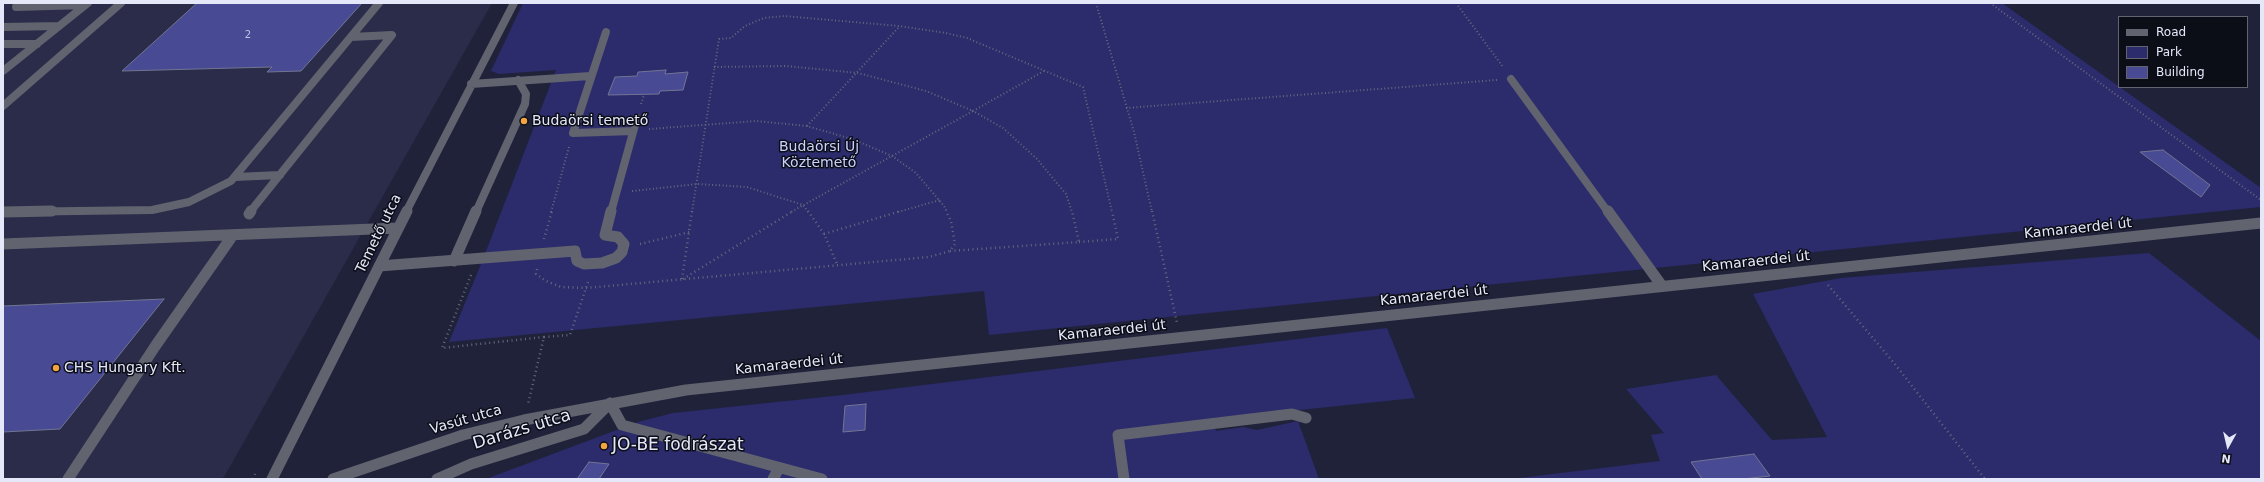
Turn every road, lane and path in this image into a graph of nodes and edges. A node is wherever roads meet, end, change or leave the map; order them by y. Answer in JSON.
{"nodes":[{"id":1,"x":121,"y":3,"type":"edge"},
{"id":2,"x":379,"y":3,"type":"edge"},
{"id":3,"x":514,"y":3,"type":"edge"},
{"id":4,"x":1096,"y":3,"type":"edge"},
{"id":5,"x":1456,"y":3,"type":"edge"},
{"id":6,"x":1990,"y":3,"type":"edge"},
{"id":7,"x":86,"y":4,"type":"edge"},
{"id":8,"x":16,"y":7,"type":"dead end"},
{"id":9,"x":59,"y":26,"type":"junction"},
{"id":10,"x":899,"y":26,"type":"junction"},
{"id":11,"x":3,"y":27,"type":"edge"},
{"id":12,"x":606,"y":32,"type":"dead end"},
{"id":13,"x":351,"y":37,"type":"junction"},
{"id":14,"x":3,"y":44,"type":"edge"},
{"id":15,"x":37,"y":44,"type":"junction"},
{"id":16,"x":714,"y":67,"type":"junction"},
{"id":17,"x":1044,"y":70,"type":"junction"},
{"id":18,"x":3,"y":72,"type":"edge"},
{"id":19,"x":858,"y":73,"type":"junction"},
{"id":20,"x":590,"y":76,"type":"junction"},
{"id":21,"x":1511,"y":79,"type":"junction"},
{"id":22,"x":518,"y":80,"type":"junction"},
{"id":23,"x":471,"y":84,"type":"junction"},
{"id":24,"x":3,"y":106,"type":"edge"},
{"id":25,"x":1126,"y":108,"type":"junction"},
{"id":26,"x":973,"y":111,"type":"junction"},
{"id":27,"x":637,"y":118,"type":"dead end"},
{"id":28,"x":705,"y":124,"type":"junction"},
{"id":29,"x":807,"y":126,"type":"junction"},
{"id":30,"x":633,"y":131,"type":"junction"},
{"id":31,"x":573,"y":133,"type":"junction"},
{"id":32,"x":892,"y":156,"type":"junction"},
{"id":33,"x":280,"y":175,"type":"junction"},
{"id":34,"x":235,"y":177,"type":"junction"},
{"id":35,"x":698,"y":184,"type":"junction"},
{"id":36,"x":615,"y":192,"type":"junction"},
{"id":37,"x":940,"y":200,"type":"junction"},
{"id":38,"x":2261,"y":200,"type":"edge"},
{"id":39,"x":803,"y":205,"type":"junction"},
{"id":40,"x":3,"y":212,"type":"edge"},
{"id":41,"x":249,"y":214,"type":"dead end"},
{"id":42,"x":2261,"y":223,"type":"edge"},
{"id":43,"x":398,"y":228,"type":"junction"},
{"id":44,"x":690,"y":232,"type":"junction"},
{"id":45,"x":824,"y":234,"type":"junction"},
{"id":46,"x":233,"y":235,"type":"junction"},
{"id":47,"x":1080,"y":242,"type":"junction"},
{"id":48,"x":3,"y":244,"type":"edge"},
{"id":49,"x":624,"y":248,"type":"junction"},
{"id":50,"x":950,"y":251,"type":"junction"},
{"id":51,"x":540,"y":255,"type":"junction"},
{"id":52,"x":478,"y":260,"type":"junction"},
{"id":53,"x":454,"y":261,"type":"junction"},
{"id":54,"x":594,"y":264,"type":"junction"},
{"id":55,"x":837,"y":264,"type":"junction"},
{"id":56,"x":379,"y":266,"type":"junction"},
{"id":57,"x":1815,"y":270,"type":"junction"},
{"id":58,"x":682,"y":279,"type":"junction"},
{"id":59,"x":1662,"y":286,"type":"junction"},
{"id":60,"x":586,"y":288,"type":"junction"},
{"id":61,"x":544,"y":337,"type":"junction"},
{"id":62,"x":1179,"y":338,"type":"junction"},
{"id":63,"x":610,"y":403,"type":"junction"},
{"id":64,"x":1306,"y":418,"type":"dead end"},
{"id":65,"x":524,"y":420,"type":"junction"},
{"id":66,"x":776,"y":474,"type":"edge"},
{"id":67,"x":68,"y":479,"type":"edge"},
{"id":68,"x":272,"y":479,"type":"edge"},
{"id":69,"x":333,"y":479,"type":"edge"},
{"id":70,"x":437,"y":479,"type":"edge"},
{"id":71,"x":822,"y":479,"type":"edge"},
{"id":72,"x":1124,"y":479,"type":"edge"},
{"id":73,"x":1985,"y":479,"type":"edge"}],
"edges":[{"from":1,"to":24,"type":"street"},
{"from":2,"to":13,"type":"street"},
{"from":3,"to":23,"type":"street","name":"Temető utca"},
{"from":4,"to":25,"type":"path"},
{"from":5,"to":21,"type":"path"},
{"from":6,"to":38,"type":"path"},
{"from":7,"to":8,"type":"street"},
{"from":7,"to":9,"type":"street"},
{"from":9,"to":11,"type":"street"},
{"from":9,"to":15,"type":"street"},
{"from":10,"to":16,"type":"path"},
{"from":10,"to":17,"type":"path"},
{"from":10,"to":19,"type":"path"},
{"from":12,"to":20,"type":"street"},
{"from":13,"to":33,"type":"street"},
{"from":13,"to":34,"type":"street"},
{"from":14,"to":15,"type":"street"},
{"from":15,"to":18,"type":"street"},
{"from":16,"to":19,"type":"path"},
{"from":16,"to":28,"type":"path"},
{"from":17,"to":26,"type":"path"},
{"from":17,"to":47,"type":"path"},
{"from":19,"to":26,"type":"path"},
{"from":19,"to":29,"type":"path"},
{"from":20,"to":22,"type":"street"},
{"from":20,"to":31,"type":"street"},
{"from":21,"to":25,"type":"path"},
{"from":21,"to":59,"type":"street"},
{"from":22,"to":23,"type":"street"},
{"from":22,"to":53,"type":"street"},
{"from":23,"to":43,"type":"street","name":"Temető utca"},
{"from":25,"to":62,"type":"path"},
{"from":26,"to":32,"type":"path"},
{"from":26,"to":47,"type":"path"},
{"from":27,"to":30,"type":"street"},
{"from":28,"to":29,"type":"path"},
{"from":28,"to":30,"type":"path"},
{"from":28,"to":35,"type":"path"},
{"from":29,"to":32,"type":"path"},
{"from":30,"to":31,"type":"street"},
{"from":30,"to":36,"type":"street"},
{"from":31,"to":51,"type":"path"},
{"from":32,"to":37,"type":"path"},
{"from":32,"to":39,"type":"path"},
{"from":33,"to":34,"type":"street"},
{"from":33,"to":41,"type":"street"},
{"from":34,"to":40,"type":"street"},
{"from":35,"to":36,"type":"path"},
{"from":35,"to":39,"type":"path"},
{"from":35,"to":44,"type":"path"},
{"from":36,"to":49,"type":"street"},
{"from":37,"to":45,"type":"path"},
{"from":37,"to":50,"type":"path"},
{"from":39,"to":45,"type":"path"},
{"from":39,"to":58,"type":"path"},
{"from":42,"to":57,"type":"street","name":"Kamaraerdei út"},
{"from":43,"to":46,"type":"street"},
{"from":43,"to":56,"type":"street","name":"Temető utca"},
{"from":44,"to":49,"type":"path"},
{"from":44,"to":58,"type":"path"},
{"from":45,"to":55,"type":"path"},
{"from":46,"to":48,"type":"street"},
{"from":46,"to":67,"type":"street"},
{"from":47,"to":50,"type":"path"},
{"from":49,"to":54,"type":"street"},
{"from":50,"to":55,"type":"path"},
{"from":51,"to":52,"type":"street"},
{"from":51,"to":54,"type":"street"},
{"from":51,"to":60,"type":"path"},
{"from":52,"to":53,"type":"street"},
{"from":52,"to":61,"type":"path"},
{"from":53,"to":56,"type":"street"},
{"from":54,"to":60,"type":"path"},
{"from":55,"to":58,"type":"path"},
{"from":56,"to":68,"type":"street","name":"Temető utca"},
{"from":57,"to":59,"type":"street","name":"Kamaraerdei út"},
{"from":57,"to":73,"type":"path"},
{"from":58,"to":60,"type":"path"},
{"from":59,"to":62,"type":"street","name":"Kamaraerdei út"},
{"from":60,"to":61,"type":"path"},
{"from":61,"to":65,"type":"path"},
{"from":62,"to":63,"type":"street","name":"Kamaraerdei út"},
{"from":63,"to":65,"type":"street","name":"Vasút utca"},
{"from":63,"to":66,"type":"street"},
{"from":63,"to":70,"type":"street","name":"Darázs utca"},
{"from":64,"to":72,"type":"street"},
{"from":65,"to":69,"type":"street","name":"Vasút utca"},
{"from":66,"to":71,"type":"street"}]}
